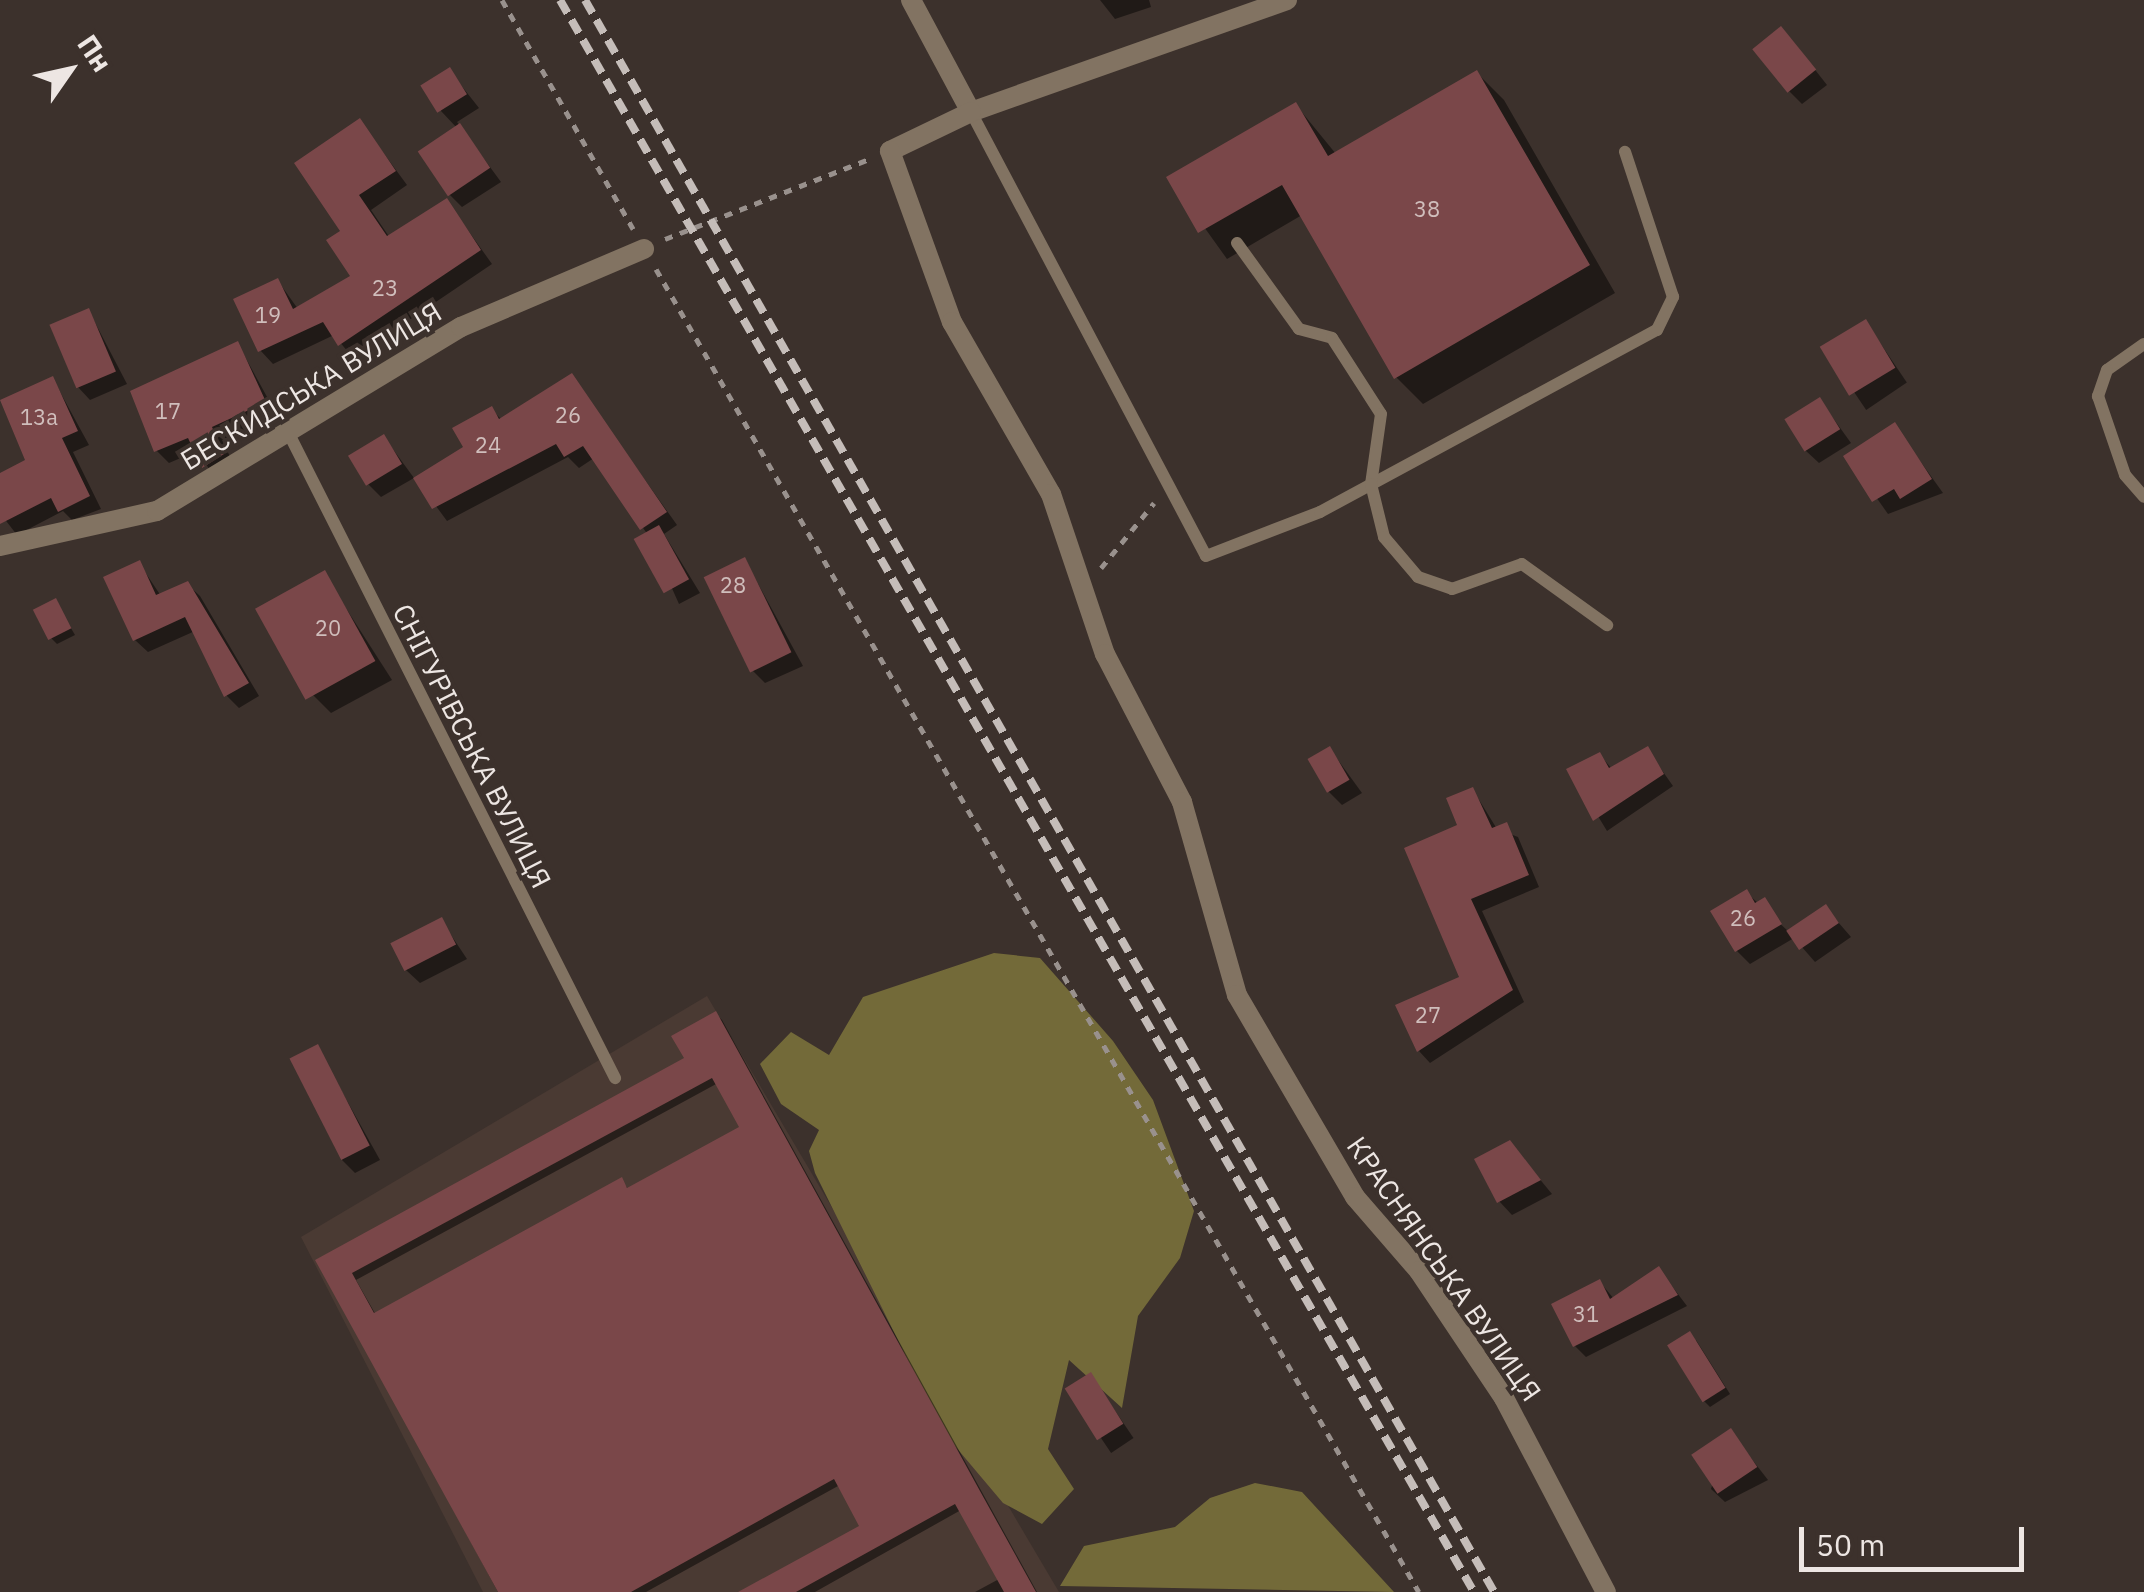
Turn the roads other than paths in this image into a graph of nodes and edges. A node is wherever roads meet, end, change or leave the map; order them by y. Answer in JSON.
{"nodes":[{"id":1,"x":911,"y":0,"type":"edge"},
{"id":2,"x":1288,"y":0,"type":"edge"},
{"id":3,"x":971,"y":112,"type":"junction"},
{"id":4,"x":1625,"y":152,"type":"dead end"},
{"id":5,"x":1238,"y":243,"type":"dead end"},
{"id":6,"x":644,"y":250,"type":"road end"},
{"id":7,"x":2144,"y":344,"type":"edge"},
{"id":8,"x":289,"y":434,"type":"junction"},
{"id":9,"x":1371,"y":484,"type":"junction"},
{"id":10,"x":2144,"y":497,"type":"edge"},
{"id":11,"x":0,"y":546,"type":"edge"},
{"id":12,"x":1608,"y":625,"type":"dead end"},
{"id":13,"x":615,"y":1078,"type":"dead end"},
{"id":14,"x":1606,"y":1592,"type":"edge"}],
"edges":[{"from":1,"to":3,"type":"street"},
{"from":2,"to":3,"type":"street"},
{"from":3,"to":9,"type":"lane"},
{"from":3,"to":14,"type":"street","name":"КРАСНЯНСЬКА ВУЛИЦЯ"},
{"from":4,"to":9,"type":"lane"},
{"from":5,"to":9,"type":"lane"},
{"from":6,"to":8,"type":"street","name":"БЕСКИДСЬКА ВУЛИЦЯ"},
{"from":7,"to":10,"type":"lane"},
{"from":8,"to":11,"type":"street","name":"БЕСКИДСЬКА ВУЛИЦЯ"},
{"from":8,"to":13,"type":"lane","name":"СНІГУРІВСЬКА ВУЛИЦЯ"},
{"from":9,"to":12,"type":"lane"}]}
